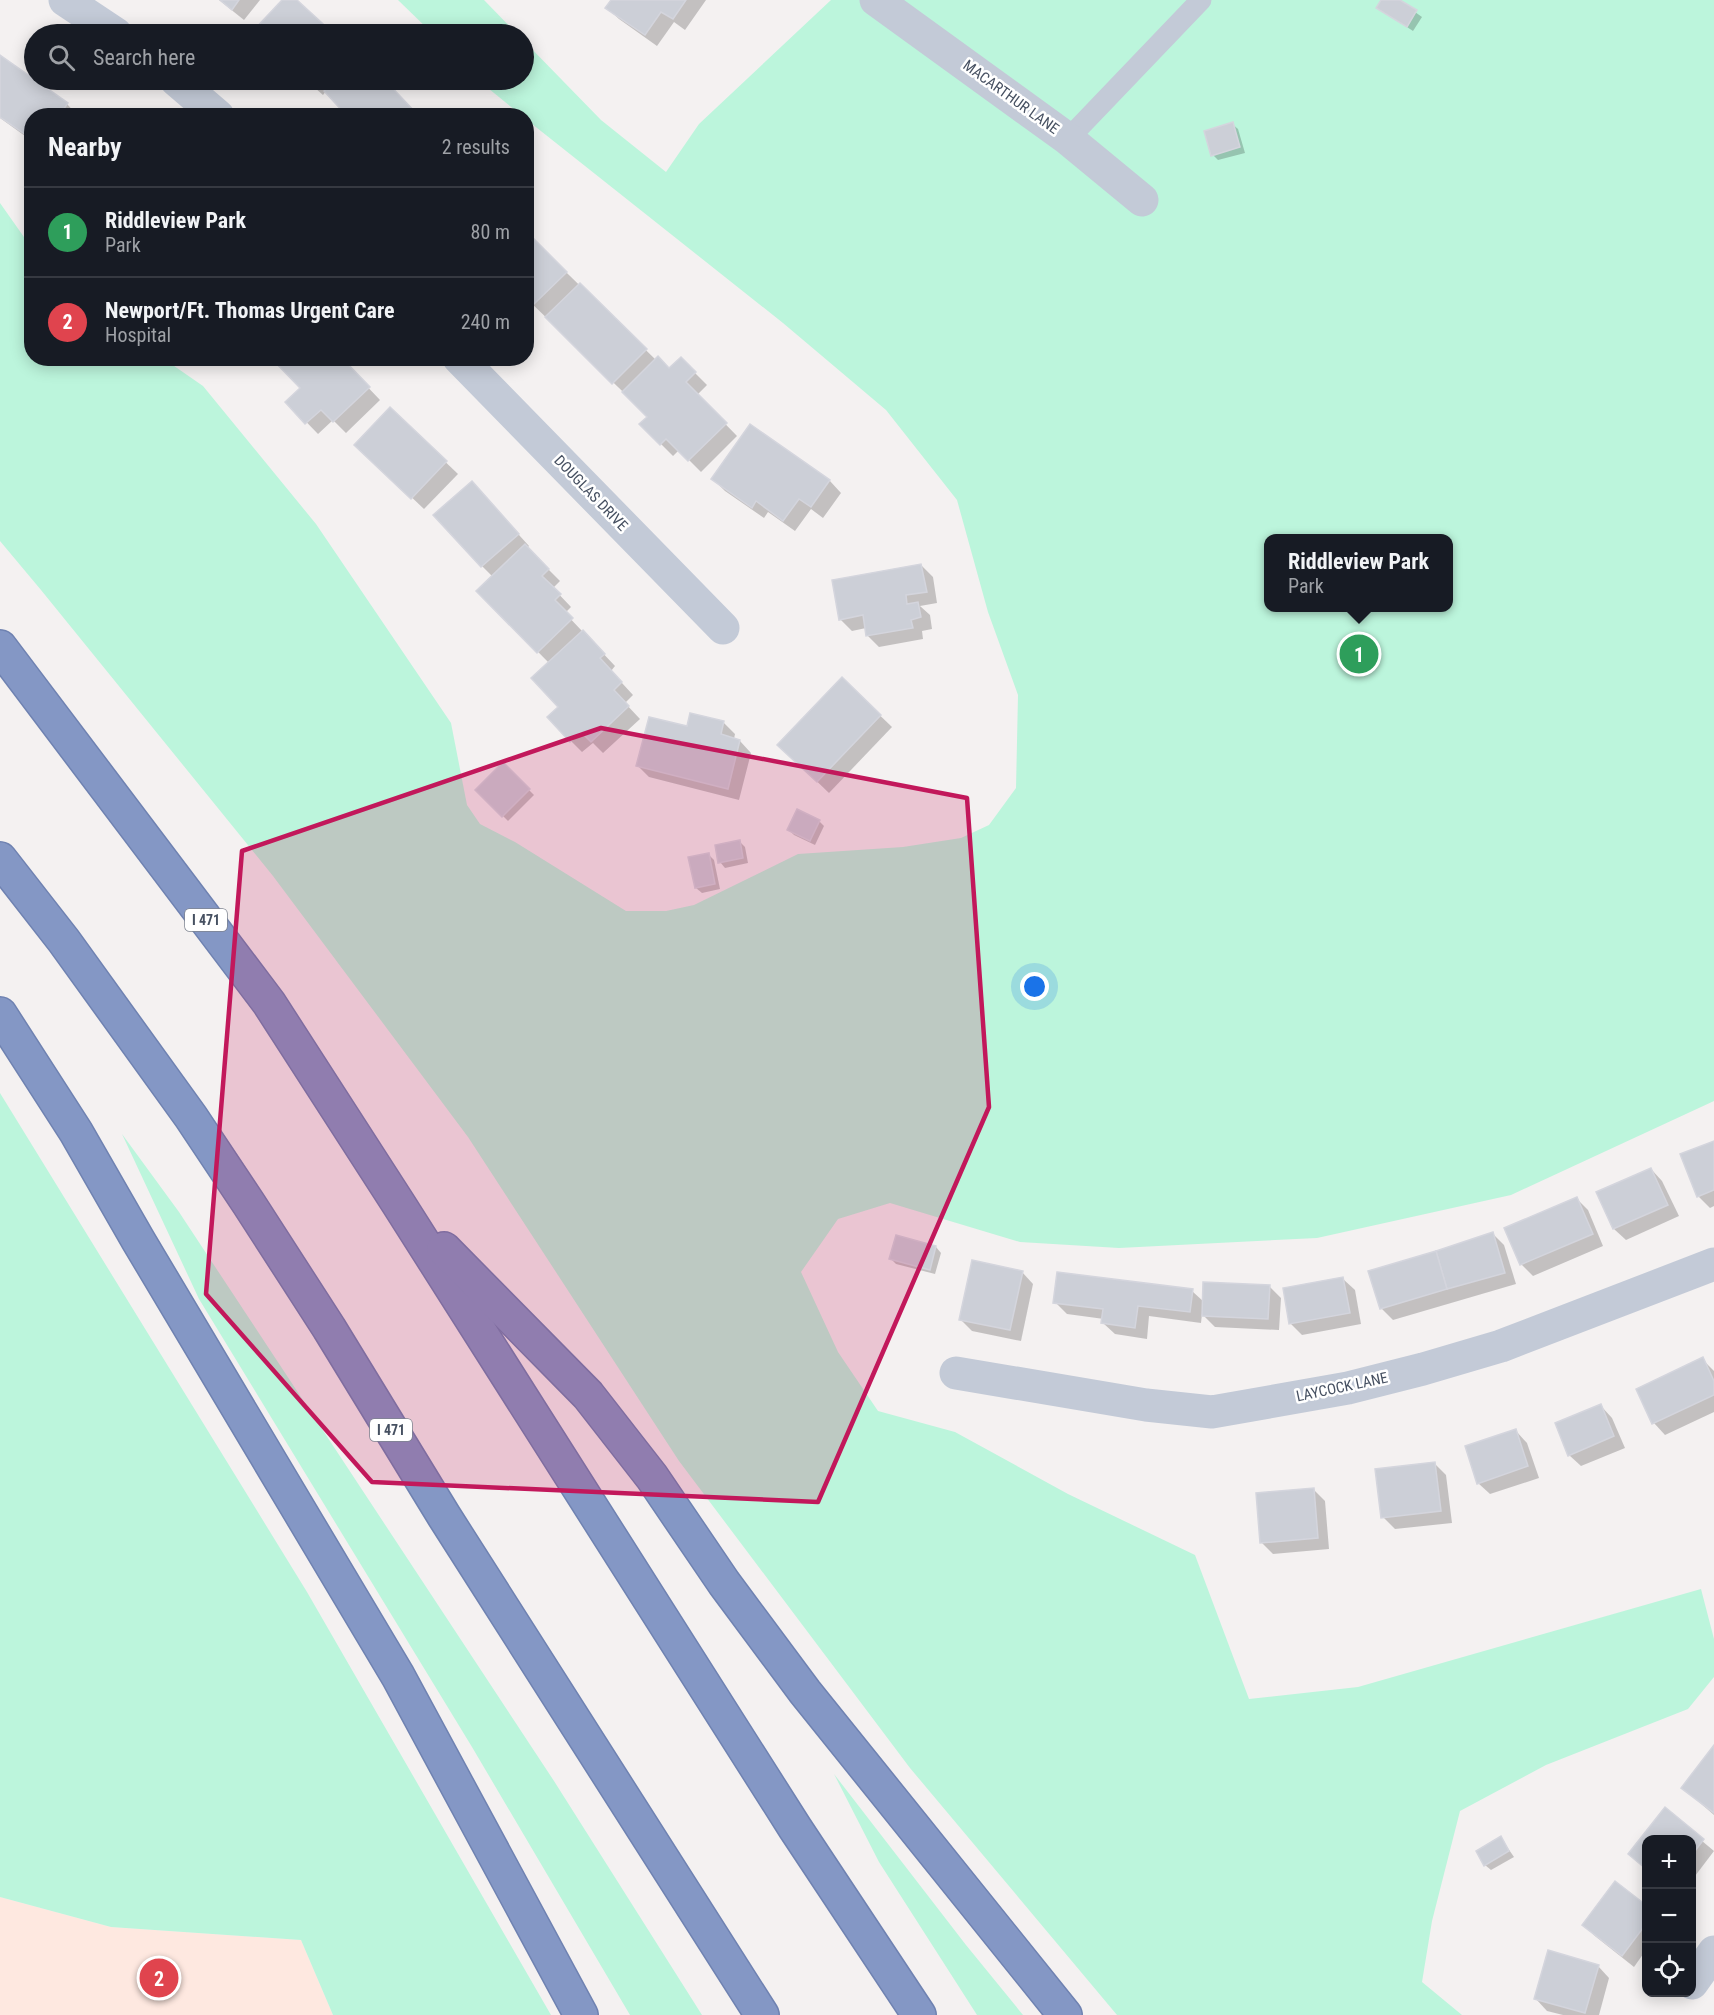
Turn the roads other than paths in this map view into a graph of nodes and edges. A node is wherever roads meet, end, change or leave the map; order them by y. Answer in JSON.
{"nodes":[{"id":1,"x":65,"y":0,"type":"edge"},
{"id":2,"x":876,"y":0,"type":"edge"},
{"id":3,"x":1201,"y":0,"type":"edge"},
{"id":4,"x":101,"y":24,"type":"edge"},
{"id":5,"x":188,"y":90,"type":"edge"},
{"id":6,"x":209,"y":108,"type":"edge"},
{"id":7,"x":1068,"y":139,"type":"junction"},
{"id":8,"x":1142,"y":200,"type":"dead end"},
{"id":9,"x":467,"y":366,"type":"edge"},
{"id":10,"x":723,"y":628,"type":"dead end"},
{"id":11,"x":0,"y":647,"type":"edge"},
{"id":12,"x":0,"y":859,"type":"edge"},
{"id":13,"x":0,"y":1014,"type":"edge"},
{"id":14,"x":398,"y":1203,"type":"junction"},
{"id":15,"x":1714,"y":1264,"type":"edge"},
{"id":16,"x":956,"y":1373,"type":"dead end"},
{"id":17,"x":1714,"y":1952,"type":"edge"},
{"id":18,"x":551,"y":1959,"type":"junction"},
{"id":19,"x":1696,"y":1977,"type":"edge"},
{"id":20,"x":581,"y":2015,"type":"edge"},
{"id":21,"x":590,"y":2015,"type":"edge"},
{"id":22,"x":762,"y":2015,"type":"edge"},
{"id":23,"x":919,"y":2015,"type":"edge"},
{"id":24,"x":1065,"y":2015,"type":"edge"}],
"edges":[{"from":1,"to":4,"type":"street"},
{"from":2,"to":7,"type":"street","name":"MACARTHUR LANE"},
{"from":3,"to":7,"type":"lane"},
{"from":5,"to":6,"type":"street"},
{"from":7,"to":8,"type":"street","name":"MACARTHUR LANE"},
{"from":9,"to":10,"type":"street","name":"DOUGLAS DRIVE"},
{"from":11,"to":14,"type":"highway","number":"I 471"},
{"from":12,"to":22,"type":"highway","number":"I 471"},
{"from":13,"to":18,"type":"highway"},
{"from":14,"to":23,"type":"highway","number":"I 471"},
{"from":14,"to":24,"type":"highway"},
{"from":15,"to":16,"type":"street","name":"LAYCOCK LANE"},
{"from":17,"to":19,"type":"street"},
{"from":18,"to":20,"type":"highway"},
{"from":18,"to":21,"type":"highway"}]}
